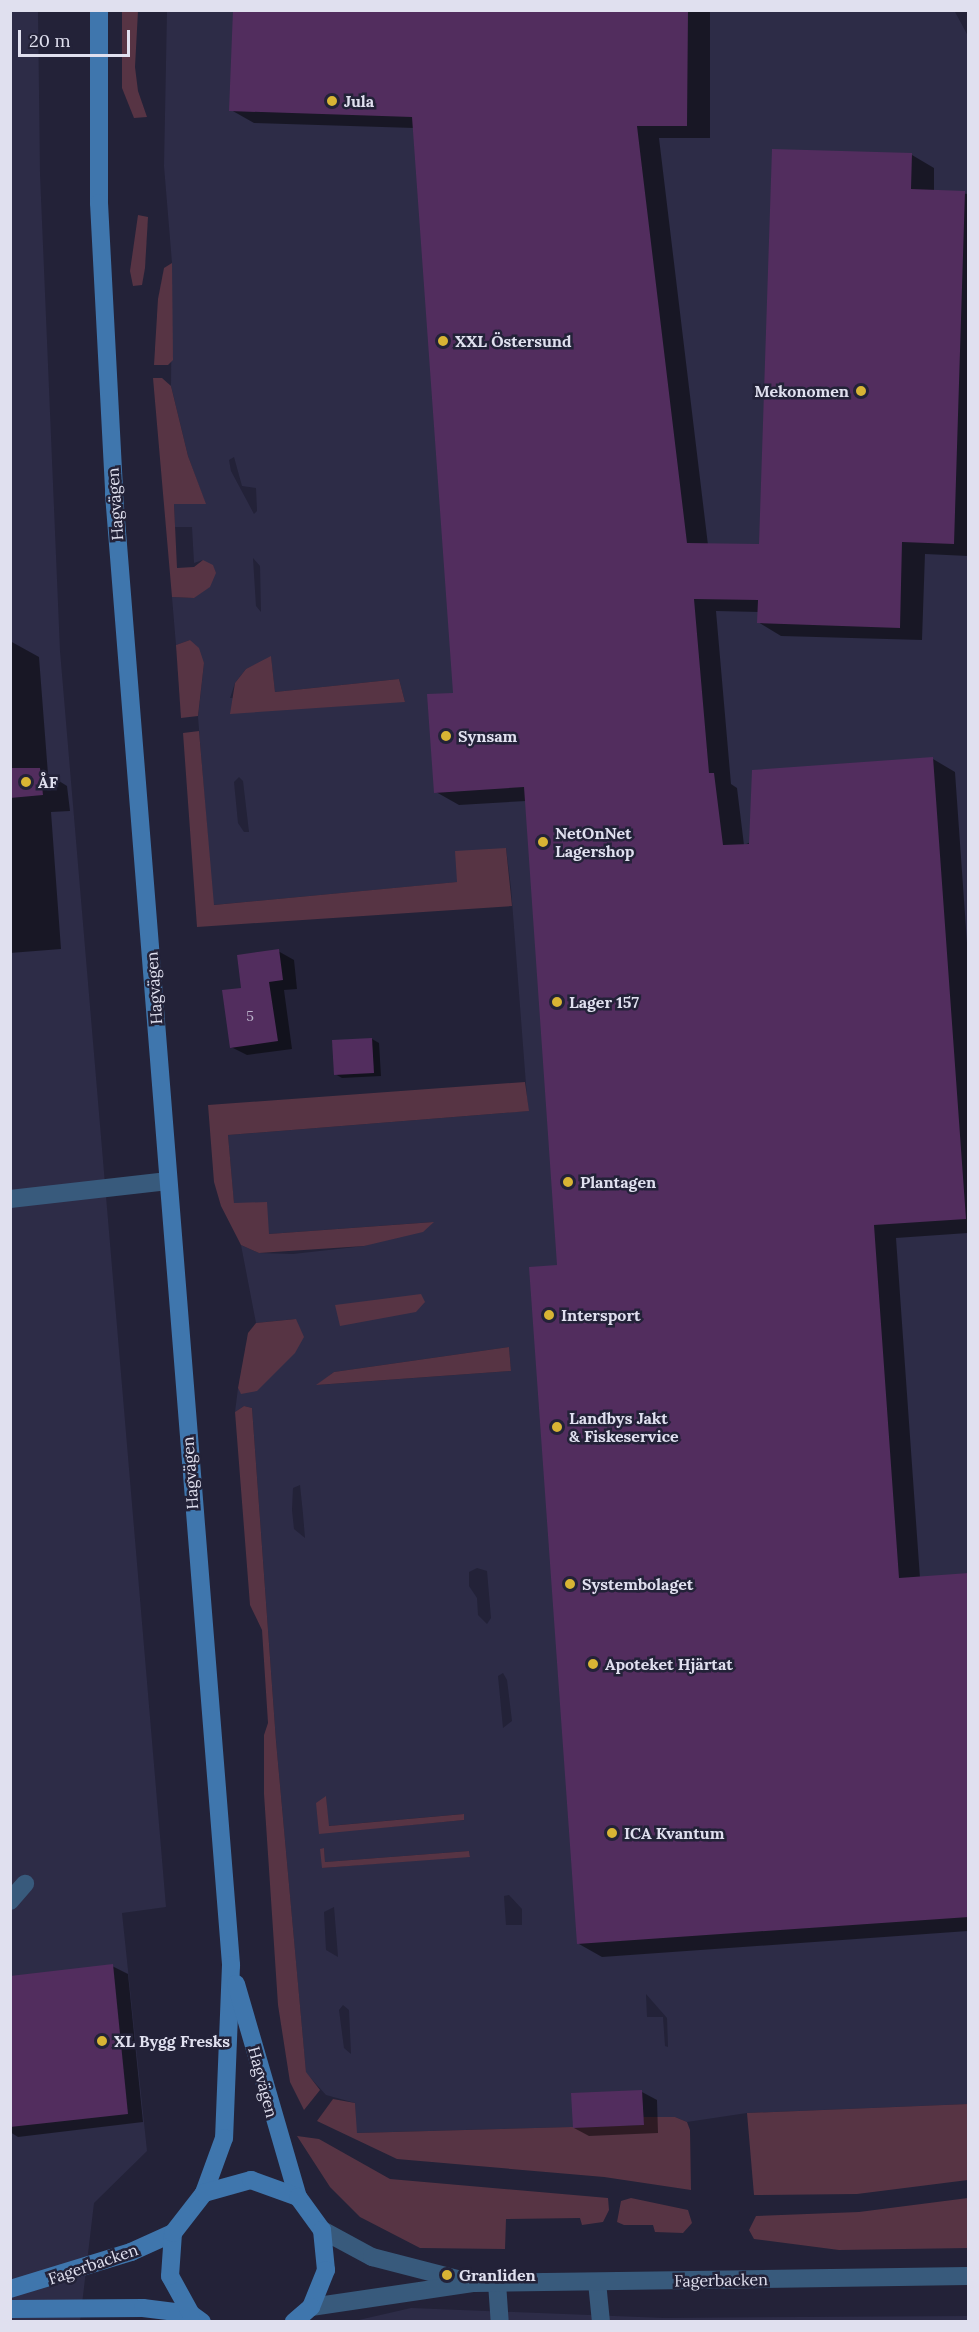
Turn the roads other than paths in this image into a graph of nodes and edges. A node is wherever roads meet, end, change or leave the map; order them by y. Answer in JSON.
{"nodes":[{"id":1,"x":99,"y":10,"type":"edge"},
{"id":2,"x":168,"y":1180,"type":"junction"},
{"id":3,"x":10,"y":1199,"type":"edge"},
{"id":4,"x":10,"y":1886,"type":"edge"},
{"id":5,"x":10,"y":1901,"type":"edge"},
{"id":6,"x":231,"y":1965,"type":"junction"},
{"id":7,"x":204,"y":2193,"type":"junction"},
{"id":8,"x":298,"y":2198,"type":"junction"},
{"id":9,"x":322,"y":2230,"type":"junction"},
{"id":10,"x":173,"y":2233,"type":"junction"},
{"id":11,"x":969,"y":2276,"type":"edge"},
{"id":12,"x":597,"y":2282,"type":"junction"},
{"id":13,"x":474,"y":2283,"type":"junction"},
{"id":14,"x":497,"y":2283,"type":"junction"},
{"id":15,"x":10,"y":2289,"type":"edge"},
{"id":16,"x":311,"y":2307,"type":"junction"},
{"id":17,"x":10,"y":2309,"type":"edge"},
{"id":18,"x":196,"y":2318,"type":"edge"},
{"id":19,"x":294,"y":2322,"type":"edge"},
{"id":20,"x":500,"y":2322,"type":"edge"},
{"id":21,"x":601,"y":2322,"type":"edge"}],
"edges":[{"from":1,"to":2,"type":"street","name":"Hagvägen"},
{"from":2,"to":3,"type":"street"},
{"from":2,"to":6,"type":"street","name":"Hagvägen"},
{"from":4,"to":5,"type":"street"},
{"from":6,"to":7,"type":"street","name":"Hagvägen"},
{"from":6,"to":8,"type":"street","name":"Hagvägen"},
{"from":7,"to":8,"type":"street"},
{"from":7,"to":10,"type":"street","name":"Hagvägen"},
{"from":8,"to":9,"type":"street"},
{"from":9,"to":13,"type":"street","name":"Fagerbacken"},
{"from":9,"to":16,"type":"street"},
{"from":10,"to":15,"type":"street","name":"Fagerbacken"},
{"from":10,"to":18,"type":"street"},
{"from":11,"to":12,"type":"street","name":"Fagerbacken"},
{"from":12,"to":14,"type":"street","name":"Fagerbacken"},
{"from":12,"to":21,"type":"street"},
{"from":13,"to":14,"type":"street","name":"Fagerbacken"},
{"from":13,"to":16,"type":"street","name":"Fagerbacken"},
{"from":14,"to":20,"type":"street"},
{"from":16,"to":19,"type":"street"},
{"from":17,"to":18,"type":"street","name":"Fagerbacken"}]}
